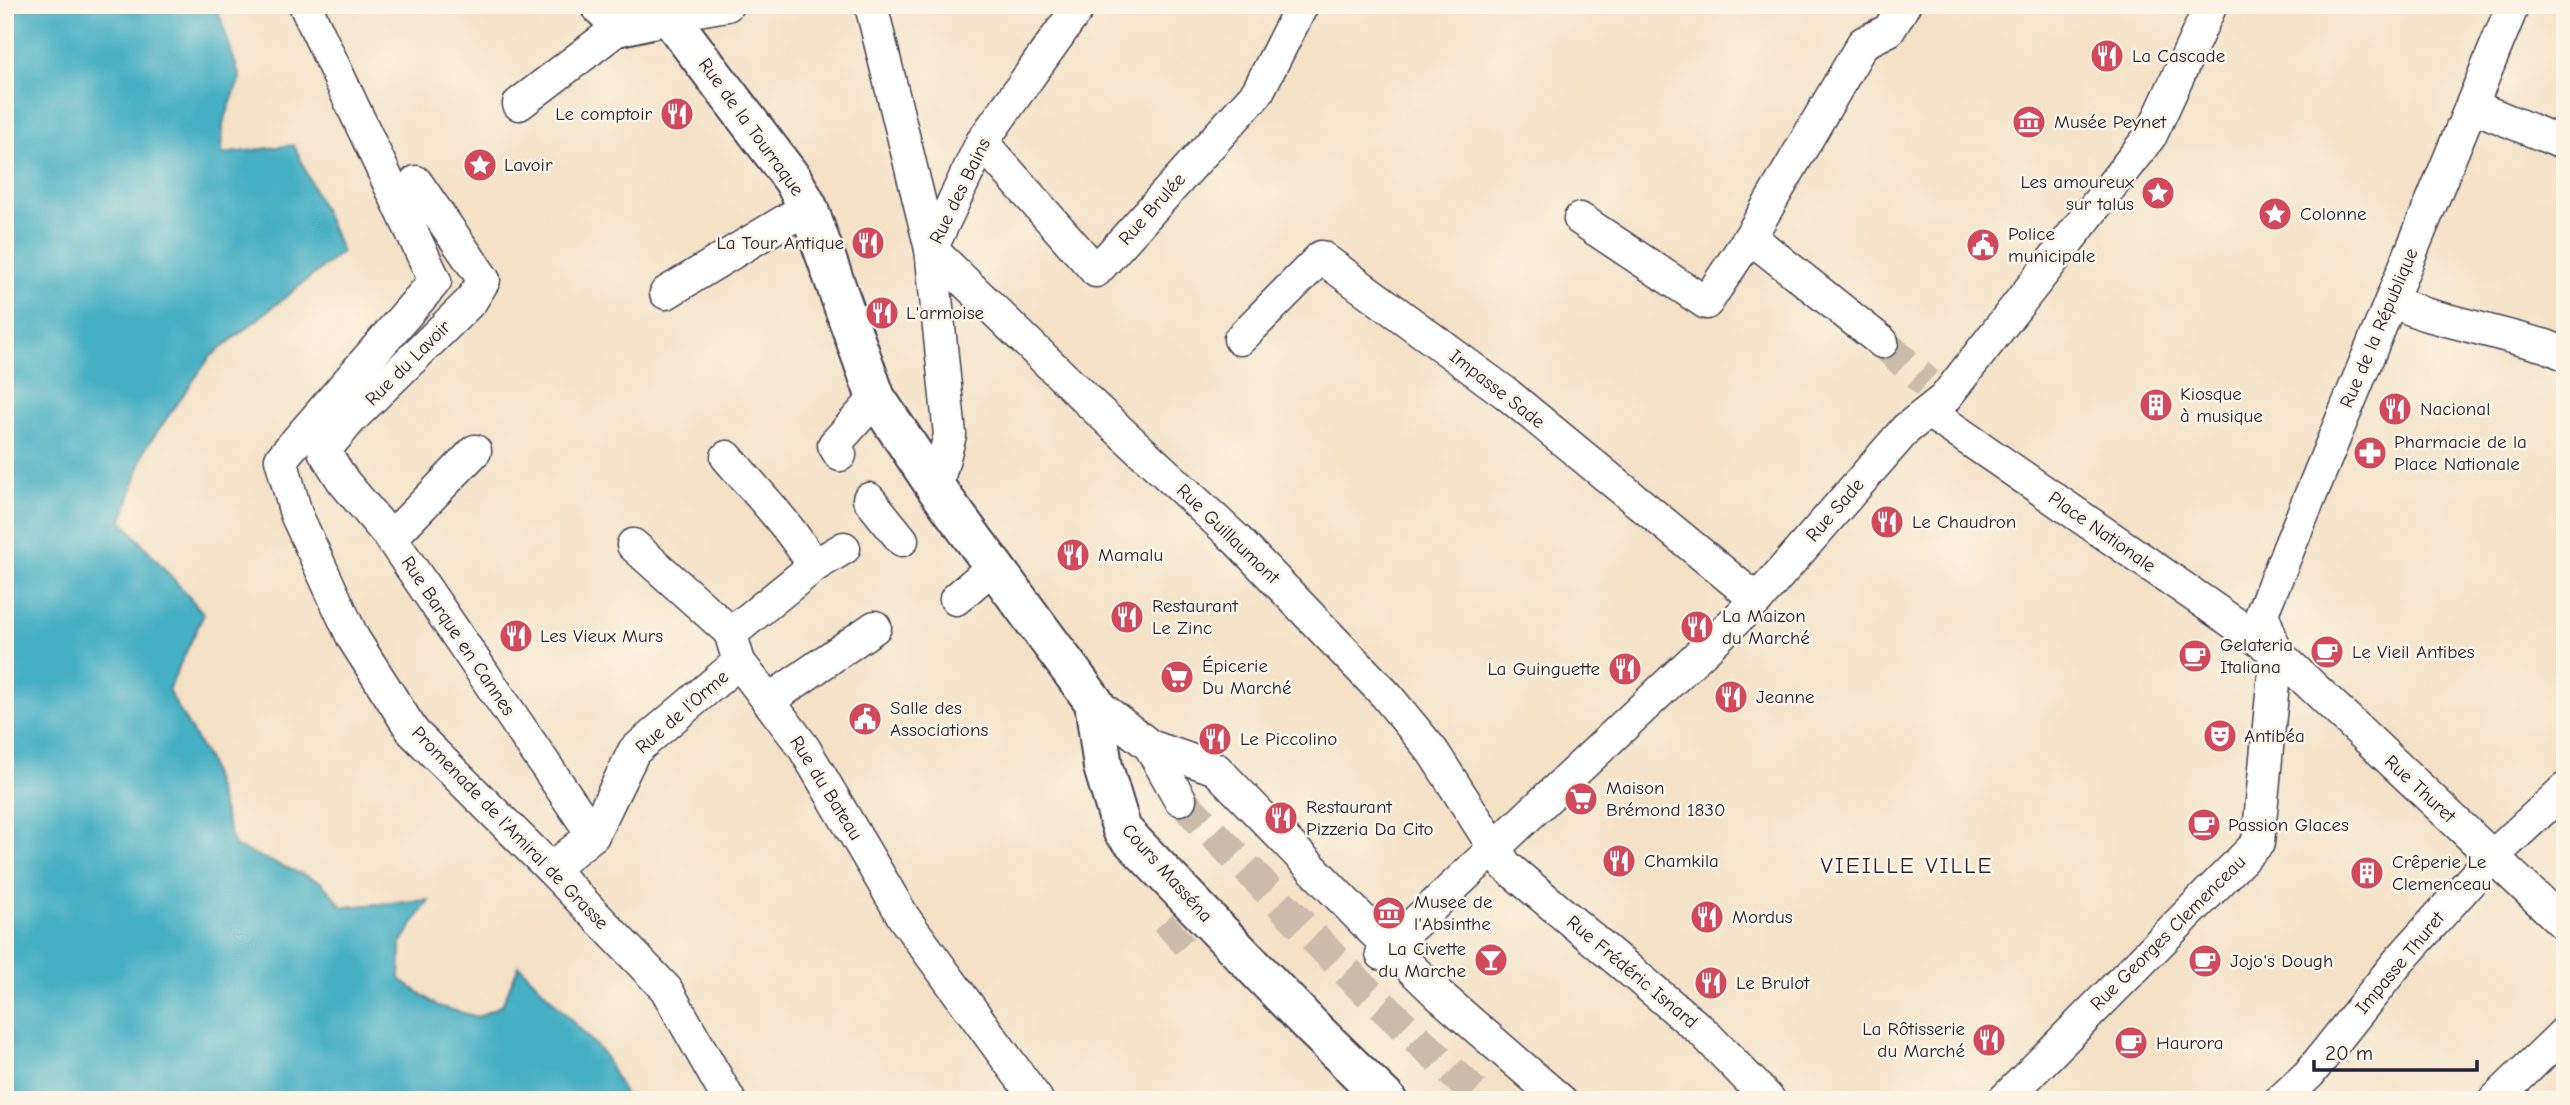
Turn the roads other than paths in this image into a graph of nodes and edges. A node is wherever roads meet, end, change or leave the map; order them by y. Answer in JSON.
{"nodes":[{"id":1,"x":305,"y":5,"type":"edge"},
{"id":2,"x":727,"y":5,"type":"edge"},
{"id":3,"x":871,"y":5,"type":"edge"},
{"id":4,"x":1080,"y":5,"type":"edge"},
{"id":5,"x":1302,"y":5,"type":"edge"},
{"id":6,"x":1904,"y":5,"type":"edge"},
{"id":7,"x":2211,"y":5,"type":"edge"},
{"id":8,"x":2513,"y":5,"type":"edge"},
{"id":9,"x":668,"y":15,"type":"junction"},
{"id":10,"x":610,"y":16,"type":"edge"},
{"id":11,"x":519,"y":104,"type":"dead end"},
{"id":12,"x":2472,"y":106,"type":"junction"},
{"id":13,"x":982,"y":142,"type":"junction"},
{"id":14,"x":2565,"y":144,"type":"edge"},
{"id":15,"x":416,"y":182,"type":"dead end"},
{"id":16,"x":808,"y":207,"type":"junction"},
{"id":17,"x":1580,"y":219,"type":"dead end"},
{"id":18,"x":1750,"y":237,"type":"junction"},
{"id":19,"x":931,"y":249,"type":"junction"},
{"id":20,"x":666,"y":293,"type":"dead end"},
{"id":21,"x":2391,"y":301,"type":"junction"},
{"id":22,"x":1240,"y":339,"type":"dead end"},
{"id":23,"x":1882,"y":342,"type":"tunnel mouth"},
{"id":24,"x":2565,"y":354,"type":"edge"},
{"id":25,"x":876,"y":398,"type":"junction"},
{"id":26,"x":1933,"y":398,"type":"junction"},
{"id":27,"x":475,"y":451,"type":"dead end"},
{"id":28,"x":840,"y":455,"type":"dead end"},
{"id":29,"x":727,"y":457,"type":"dead end"},
{"id":30,"x":936,"y":488,"type":"junction"},
{"id":31,"x":885,"y":520,"type":"dead end"},
{"id":32,"x":391,"y":538,"type":"junction"},
{"id":33,"x":633,"y":545,"type":"dead end"},
{"id":34,"x":814,"y":566,"type":"junction"},
{"id":35,"x":994,"y":566,"type":"junction"},
{"id":36,"x":956,"y":599,"type":"dead end"},
{"id":37,"x":1757,"y":600,"type":"junction"},
{"id":38,"x":875,"y":627,"type":"dead end"},
{"id":39,"x":730,"y":632,"type":"junction"},
{"id":40,"x":2276,"y":652,"type":"junction"},
{"id":41,"x":739,"y":662,"type":"junction"},
{"id":42,"x":768,"y":701,"type":"junction"},
{"id":43,"x":1094,"y":702,"type":"junction"},
{"id":44,"x":1150,"y":746,"type":"junction"},
{"id":45,"x":2565,"y":789,"type":"edge"},
{"id":46,"x":1180,"y":799,"type":"tunnel mouth"},
{"id":47,"x":593,"y":835,"type":"junction"},
{"id":48,"x":1493,"y":848,"type":"junction"},
{"id":49,"x":2492,"y":857,"type":"junction"},
{"id":50,"x":551,"y":869,"type":"junction"},
{"id":51,"x":2565,"y":925,"type":"edge"},
{"id":52,"x":1386,"y":950,"type":"junction"},
{"id":53,"x":2565,"y":1032,"type":"edge"},
{"id":54,"x":729,"y":1100,"type":"edge"},
{"id":55,"x":1037,"y":1100,"type":"edge"},
{"id":56,"x":1387,"y":1100,"type":"edge"},
{"id":57,"x":1560,"y":1100,"type":"edge"},
{"id":58,"x":1769,"y":1100,"type":"edge"},
{"id":59,"x":2004,"y":1100,"type":"edge"},
{"id":60,"x":2281,"y":1100,"type":"edge"},
{"id":61,"x":2495,"y":1100,"type":"edge"}],
"edges":[{"from":1,"to":50,"type":"street","name":"Promenade de l'Amiral de Grasse"},
{"from":2,"to":9,"type":"street"},
{"from":3,"to":19,"type":"street"},
{"from":4,"to":13,"type":"street","name":"Rue des Bains"},
{"from":5,"to":13,"type":"street","name":"Rue Brulée"},
{"from":6,"to":18,"type":"street"},
{"from":7,"to":26,"type":"street","name":"Rue Sade"},
{"from":8,"to":12,"type":"street","name":"Rue de la République"},
{"from":9,"to":10,"type":"street"},
{"from":9,"to":16,"type":"street","name":"Rue de la Tourraque"},
{"from":10,"to":11,"type":"street"},
{"from":12,"to":14,"type":"street"},
{"from":12,"to":21,"type":"street","name":"Rue de la République"},
{"from":13,"to":19,"type":"street","name":"Rue des Bains"},
{"from":15,"to":32,"type":"street","name":"Rue du Lavoir"},
{"from":16,"to":20,"type":"street"},
{"from":16,"to":25,"type":"street","name":"Rue de la Tourraque"},
{"from":17,"to":18,"type":"street"},
{"from":18,"to":23,"type":"street"},
{"from":19,"to":30,"type":"street","name":"Rue des Bains"},
{"from":19,"to":48,"type":"street","name":"Rue Guillaumont"},
{"from":21,"to":24,"type":"street"},
{"from":21,"to":40,"type":"street","name":"Rue de la République"},
{"from":22,"to":37,"type":"street","name":"Impasse Sade"},
{"from":25,"to":28,"type":"street"},
{"from":25,"to":30,"type":"street","name":"Cours Masséna"},
{"from":26,"to":37,"type":"street","name":"Rue Sade"},
{"from":26,"to":40,"type":"street","name":"Place Nationale"},
{"from":27,"to":32,"type":"street","name":"Rue Barque en Cannes"},
{"from":29,"to":34,"type":"street"},
{"from":30,"to":35,"type":"street","name":"Cours Masséna"},
{"from":31,"to":34,"type":"street"},
{"from":32,"to":47,"type":"street","name":"Rue Barque en Cannes"},
{"from":33,"to":39,"type":"street"},
{"from":34,"to":39,"type":"street"},
{"from":35,"to":36,"type":"street"},
{"from":35,"to":43,"type":"street","name":"Cours Masséna"},
{"from":37,"to":48,"type":"street","name":"Rue Sade"},
{"from":38,"to":42,"type":"street"},
{"from":39,"to":41,"type":"street","name":"Rue de l'Orme"},
{"from":40,"to":49,"type":"street","name":"Rue Thuret"},
{"from":40,"to":59,"type":"street","name":"Rue Georges Clemenceau"},
{"from":41,"to":42,"type":"street","name":"Rue du Bateau"},
{"from":41,"to":47,"type":"street","name":"Rue de l'Orme"},
{"from":42,"to":55,"type":"street","name":"Rue du Bateau"},
{"from":43,"to":44,"type":"street"},
{"from":43,"to":56,"type":"street","name":"Cours Masséna"},
{"from":44,"to":46,"type":"street"},
{"from":44,"to":52,"type":"street"},
{"from":45,"to":49,"type":"street","name":"Impasse Thuret"},
{"from":47,"to":50,"type":"street","name":"Rue de l'Orme"},
{"from":48,"to":52,"type":"street","name":"Rue Sade"},
{"from":48,"to":58,"type":"street","name":"Rue Frédéric Isnard"},
{"from":49,"to":51,"type":"street","name":"Rue Thuret"},
{"from":49,"to":60,"type":"street","name":"Impasse Thuret"},
{"from":50,"to":54,"type":"street","name":"Promenade de l'Amiral de Grasse"},
{"from":52,"to":57,"type":"street"},
{"from":53,"to":61,"type":"street"}]}
